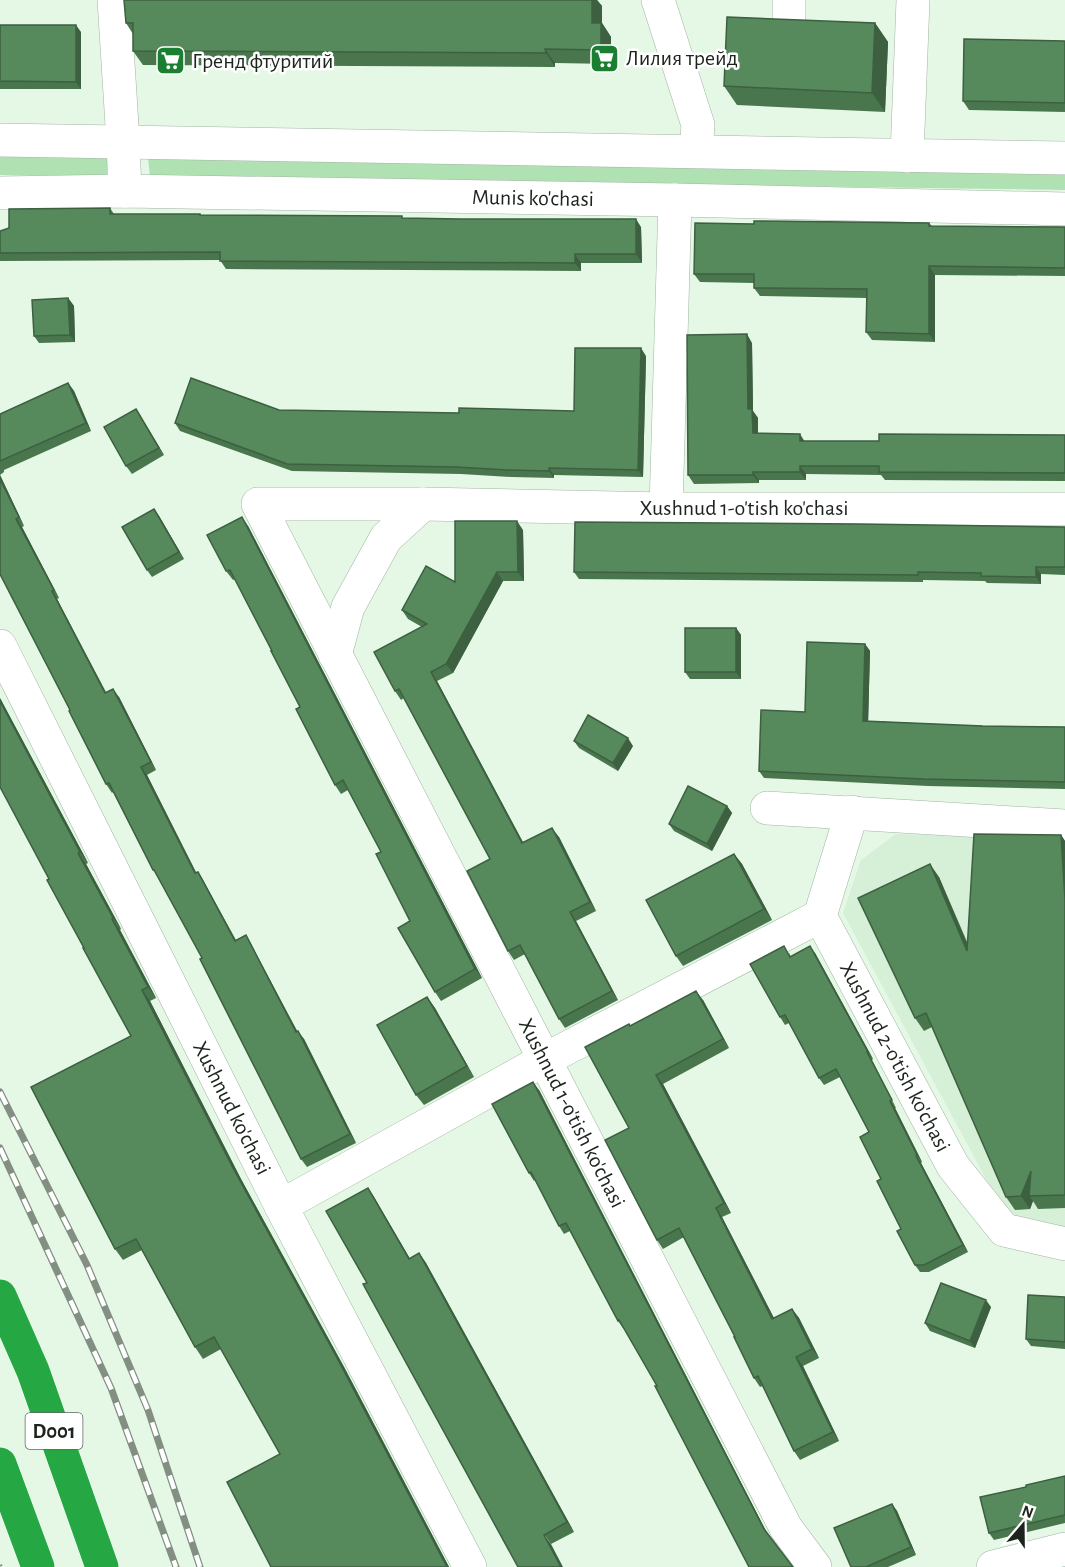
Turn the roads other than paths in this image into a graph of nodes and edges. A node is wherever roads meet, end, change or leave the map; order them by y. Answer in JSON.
{"nodes":[{"id":1,"x":114,"y":0,"type":"edge"},
{"id":2,"x":658,"y":0,"type":"edge"},
{"id":3,"x":913,"y":0,"type":"edge"},
{"id":4,"x":0,"y":140,"type":"edge"},
{"id":5,"x":123,"y":141,"type":"junction"},
{"id":6,"x":696,"y":151,"type":"junction"},
{"id":7,"x":907,"y":156,"type":"junction"},
{"id":8,"x":1065,"y":158,"type":"edge"},
{"id":9,"x":125,"y":191,"type":"junction"},
{"id":10,"x":0,"y":193,"type":"edge"},
{"id":11,"x":675,"y":200,"type":"junction"},
{"id":12,"x":1065,"y":210,"type":"edge"},
{"id":13,"x":423,"y":504,"type":"junction"},
{"id":14,"x":666,"y":509,"type":"junction"},
{"id":15,"x":1065,"y":509,"type":"edge"},
{"id":16,"x":0,"y":646,"type":"edge"},
{"id":17,"x":335,"y":655,"type":"junction"},
{"id":18,"x":767,"y":808,"type":"dead end"},
{"id":19,"x":852,"y":812,"type":"junction"},
{"id":20,"x":1065,"y":826,"type":"edge"},
{"id":21,"x":820,"y":916,"type":"junction"},
{"id":22,"x":544,"y":1060,"type":"junction"},
{"id":23,"x":281,"y":1206,"type":"junction"},
{"id":24,"x":1065,"y":1244,"type":"edge"},
{"id":25,"x":0,"y":1296,"type":"edge"},
{"id":26,"x":0,"y":1464,"type":"edge"},
{"id":27,"x":1065,"y":1549,"type":"edge"},
{"id":28,"x":38,"y":1567,"type":"edge"},
{"id":29,"x":102,"y":1567,"type":"edge"},
{"id":30,"x":470,"y":1567,"type":"edge"},
{"id":31,"x":814,"y":1567,"type":"edge"},
{"id":32,"x":993,"y":1567,"type":"edge"}],
"edges":[{"from":1,"to":5,"type":"street"},
{"from":2,"to":6,"type":"street"},
{"from":3,"to":7,"type":"street"},
{"from":4,"to":5,"type":"street"},
{"from":5,"to":6,"type":"street"},
{"from":5,"to":9,"type":"street"},
{"from":6,"to":7,"type":"street"},
{"from":7,"to":8,"type":"street"},
{"from":9,"to":10,"type":"street","name":"Munis ko'chasi"},
{"from":9,"to":11,"type":"street","name":"Munis ko'chasi"},
{"from":11,"to":12,"type":"street","name":"Munis ko'chasi"},
{"from":11,"to":14,"type":"street"},
{"from":13,"to":14,"type":"street","name":"Xushnud 1-o'tish ko'chasi"},
{"from":13,"to":17,"type":"street"},
{"from":13,"to":17,"type":"street","name":"Xushnud 1-o'tish ko'chasi"},
{"from":14,"to":15,"type":"street","name":"Xushnud 1-o'tish ko'chasi"},
{"from":16,"to":23,"type":"street","name":"Xushnud ko'chasi"},
{"from":17,"to":22,"type":"street","name":"Xushnud 1-o'tish ko'chasi"},
{"from":18,"to":19,"type":"street"},
{"from":19,"to":20,"type":"street"},
{"from":19,"to":21,"type":"street"},
{"from":21,"to":22,"type":"street"},
{"from":21,"to":24,"type":"street","name":"Xushnud 2-o'tish ko'chasi"},
{"from":22,"to":23,"type":"street"},
{"from":22,"to":31,"type":"street","name":"Xushnud 1-o'tish ko'chasi"},
{"from":23,"to":30,"type":"street","name":"Xushnud ko'chasi"},
{"from":25,"to":29,"type":"highway","number":"D001"},
{"from":26,"to":28,"type":"highway","number":"D001"},
{"from":27,"to":32,"type":"street"}]}
